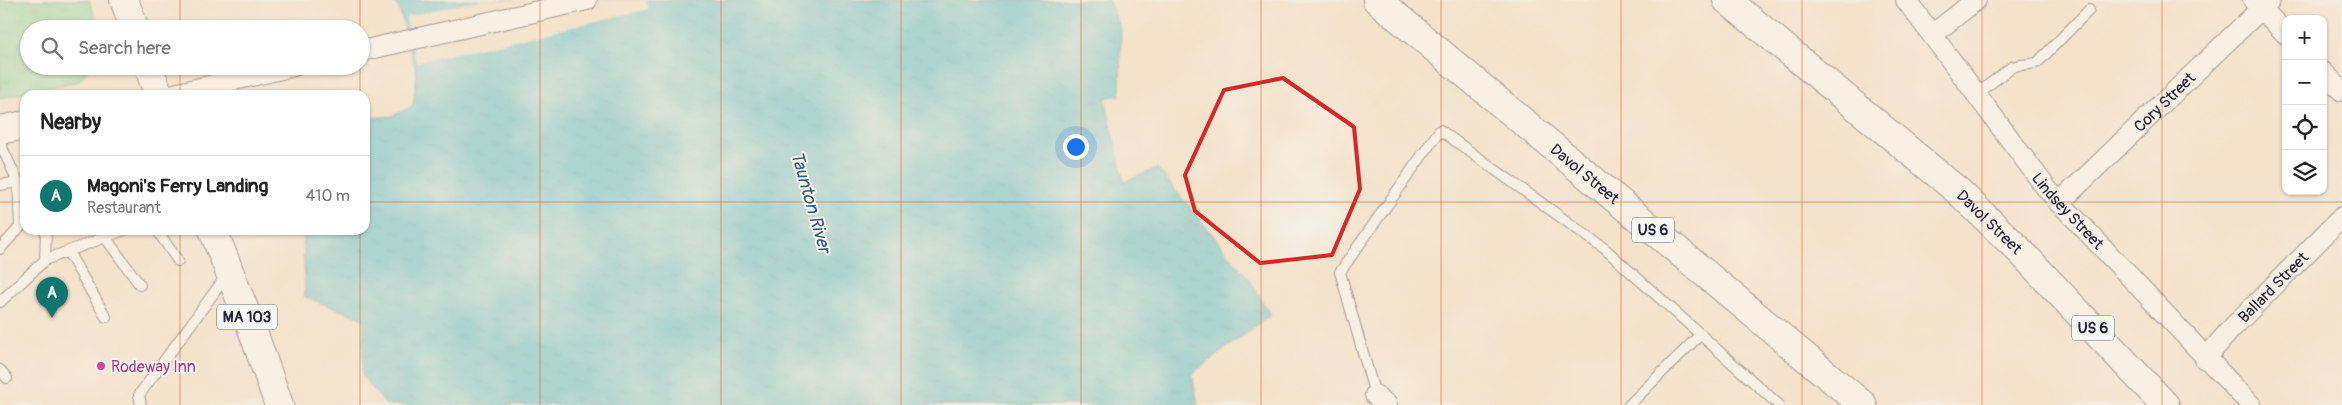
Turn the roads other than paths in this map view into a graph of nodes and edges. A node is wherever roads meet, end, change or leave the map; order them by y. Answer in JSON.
{"nodes":[{"id":1,"x":124,"y":0,"type":"edge"},
{"id":2,"x":587,"y":0,"type":"edge"},
{"id":3,"x":1377,"y":0,"type":"edge"},
{"id":4,"x":1727,"y":0,"type":"edge"},
{"id":5,"x":1906,"y":0,"type":"edge"},
{"id":6,"x":1976,"y":0,"type":"edge"},
{"id":7,"x":2261,"y":3,"type":"edge"},
{"id":8,"x":2089,"y":10,"type":"dead end"},
{"id":9,"x":132,"y":20,"type":"edge"},
{"id":10,"x":2282,"y":29,"type":"edge"},
{"id":11,"x":1932,"y":35,"type":"junction"},
{"id":12,"x":370,"y":49,"type":"edge"},
{"id":13,"x":151,"y":75,"type":"edge"},
{"id":14,"x":256,"y":75,"type":"edge"},
{"id":15,"x":2327,"y":76,"type":"edge"},
{"id":16,"x":156,"y":90,"type":"edge"},
{"id":17,"x":191,"y":90,"type":"edge"},
{"id":18,"x":2342,"y":91,"type":"edge"},
{"id":19,"x":1976,"y":94,"type":"junction"},
{"id":20,"x":20,"y":126,"type":"edge"},
{"id":21,"x":0,"y":130,"type":"edge"},
{"id":22,"x":0,"y":143,"type":"edge"},
{"id":23,"x":18,"y":182,"type":"junction"},
{"id":24,"x":0,"y":185,"type":"edge"},
{"id":25,"x":2059,"y":203,"type":"junction"},
{"id":26,"x":2342,"y":217,"type":"edge"},
{"id":27,"x":46,"y":235,"type":"edge"},
{"id":28,"x":111,"y":235,"type":"edge"},
{"id":29,"x":160,"y":235,"type":"edge"},
{"id":30,"x":215,"y":235,"type":"edge"},
{"id":31,"x":106,"y":237,"type":"junction"},
{"id":32,"x":0,"y":249,"type":"edge"},
{"id":33,"x":68,"y":252,"type":"junction"},
{"id":34,"x":45,"y":260,"type":"junction"},
{"id":35,"x":178,"y":261,"type":"dead end"},
{"id":36,"x":230,"y":272,"type":"junction"},
{"id":37,"x":140,"y":285,"type":"dead end"},
{"id":38,"x":0,"y":302,"type":"edge"},
{"id":39,"x":106,"y":317,"type":"dead end"},
{"id":40,"x":1700,"y":334,"type":"junction"},
{"id":41,"x":2205,"y":359,"type":"junction"},
{"id":42,"x":1381,"y":400,"type":"edge"},
{"id":43,"x":1858,"y":404,"type":"edge"},
{"id":44,"x":141,"y":405,"type":"edge"},
{"id":45,"x":279,"y":405,"type":"edge"},
{"id":46,"x":1629,"y":405,"type":"edge"},
{"id":47,"x":1779,"y":405,"type":"edge"},
{"id":48,"x":2165,"y":405,"type":"edge"},
{"id":49,"x":2251,"y":405,"type":"edge"}],
"edges":[{"from":1,"to":9,"type":"main road"},
{"from":2,"to":12,"type":"street"},
{"from":3,"to":43,"type":"main road","name":"Davol Street","number":"US 6"},
{"from":4,"to":48,"type":"main road","name":"Davol Street","number":"US 6"},
{"from":5,"to":11,"type":"street","name":"Lindsey Street"},
{"from":6,"to":11,"type":"street"},
{"from":7,"to":10,"type":"street"},
{"from":7,"to":25,"type":"street","name":"Cory Street"},
{"from":8,"to":19,"type":"lane"},
{"from":11,"to":19,"type":"street","name":"Lindsey Street"},
{"from":13,"to":16,"type":"main road"},
{"from":14,"to":17,"type":"street"},
{"from":15,"to":18,"type":"street"},
{"from":19,"to":25,"type":"street","name":"Lindsey Street"},
{"from":20,"to":21,"type":"main road"},
{"from":22,"to":23,"type":"lane"},
{"from":23,"to":24,"type":"lane"},
{"from":23,"to":32,"type":"lane"},
{"from":25,"to":41,"type":"street","name":"Lindsey Street"},
{"from":26,"to":41,"type":"street","name":"Ballard Street"},
{"from":27,"to":34,"type":"lane"},
{"from":28,"to":31,"type":"lane"},
{"from":29,"to":35,"type":"lane"},
{"from":30,"to":36,"type":"main road","number":"MA 103"},
{"from":31,"to":33,"type":"lane"},
{"from":31,"to":37,"type":"lane"},
{"from":33,"to":34,"type":"lane"},
{"from":33,"to":39,"type":"lane"},
{"from":34,"to":38,"type":"lane"},
{"from":36,"to":44,"type":"lane"},
{"from":36,"to":45,"type":"main road","number":"MA 103"},
{"from":40,"to":42,"type":"lane"},
{"from":40,"to":46,"type":"lane"},
{"from":40,"to":47,"type":"lane"},
{"from":41,"to":49,"type":"street","name":"Lindsey Street"}]}
